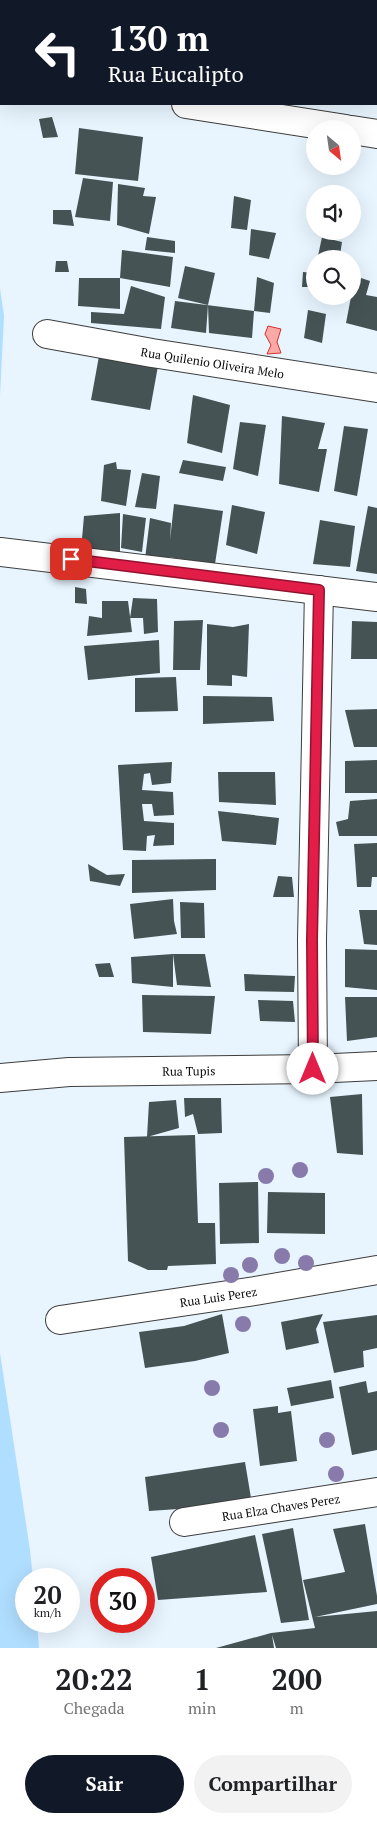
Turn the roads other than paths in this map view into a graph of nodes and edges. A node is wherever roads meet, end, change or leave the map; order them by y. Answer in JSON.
{"nodes":[{"id":1,"x":192,"y":105,"type":"edge"},
{"id":2,"x":306,"y":123,"type":"edge"},
{"id":3,"x":361,"y":131,"type":"edge"},
{"id":4,"x":377,"y":134,"type":"edge"},
{"id":5,"x":47,"y":334,"type":"dead end"},
{"id":6,"x":377,"y":388,"type":"edge"},
{"id":7,"x":0,"y":552,"type":"edge"},
{"id":8,"x":319,"y":590,"type":"junction"},
{"id":9,"x":377,"y":597,"type":"edge"},
{"id":10,"x":377,"y":1066,"type":"edge"},
{"id":11,"x":313,"y":1069,"type":"junction"},
{"id":12,"x":0,"y":1078,"type":"edge"},
{"id":13,"x":377,"y":1270,"type":"edge"},
{"id":14,"x":60,"y":1320,"type":"dead end"},
{"id":15,"x":377,"y":1492,"type":"edge"},
{"id":16,"x":184,"y":1522,"type":"dead end"}],
"edges":[{"from":1,"to":2,"type":"street"},
{"from":3,"to":4,"type":"street"},
{"from":5,"to":6,"type":"street","name":"Rua Quilenio Oliveira Melo"},
{"from":7,"to":8,"type":"street"},
{"from":8,"to":9,"type":"street"},
{"from":8,"to":11,"type":"street"},
{"from":10,"to":11,"type":"street","name":"Rua Tupis"},
{"from":11,"to":12,"type":"street","name":"Rua Tupis"},
{"from":13,"to":14,"type":"street","name":"Rua Luis Perez"},
{"from":15,"to":16,"type":"street","name":"Rua Elza Chaves Perez"}]}
